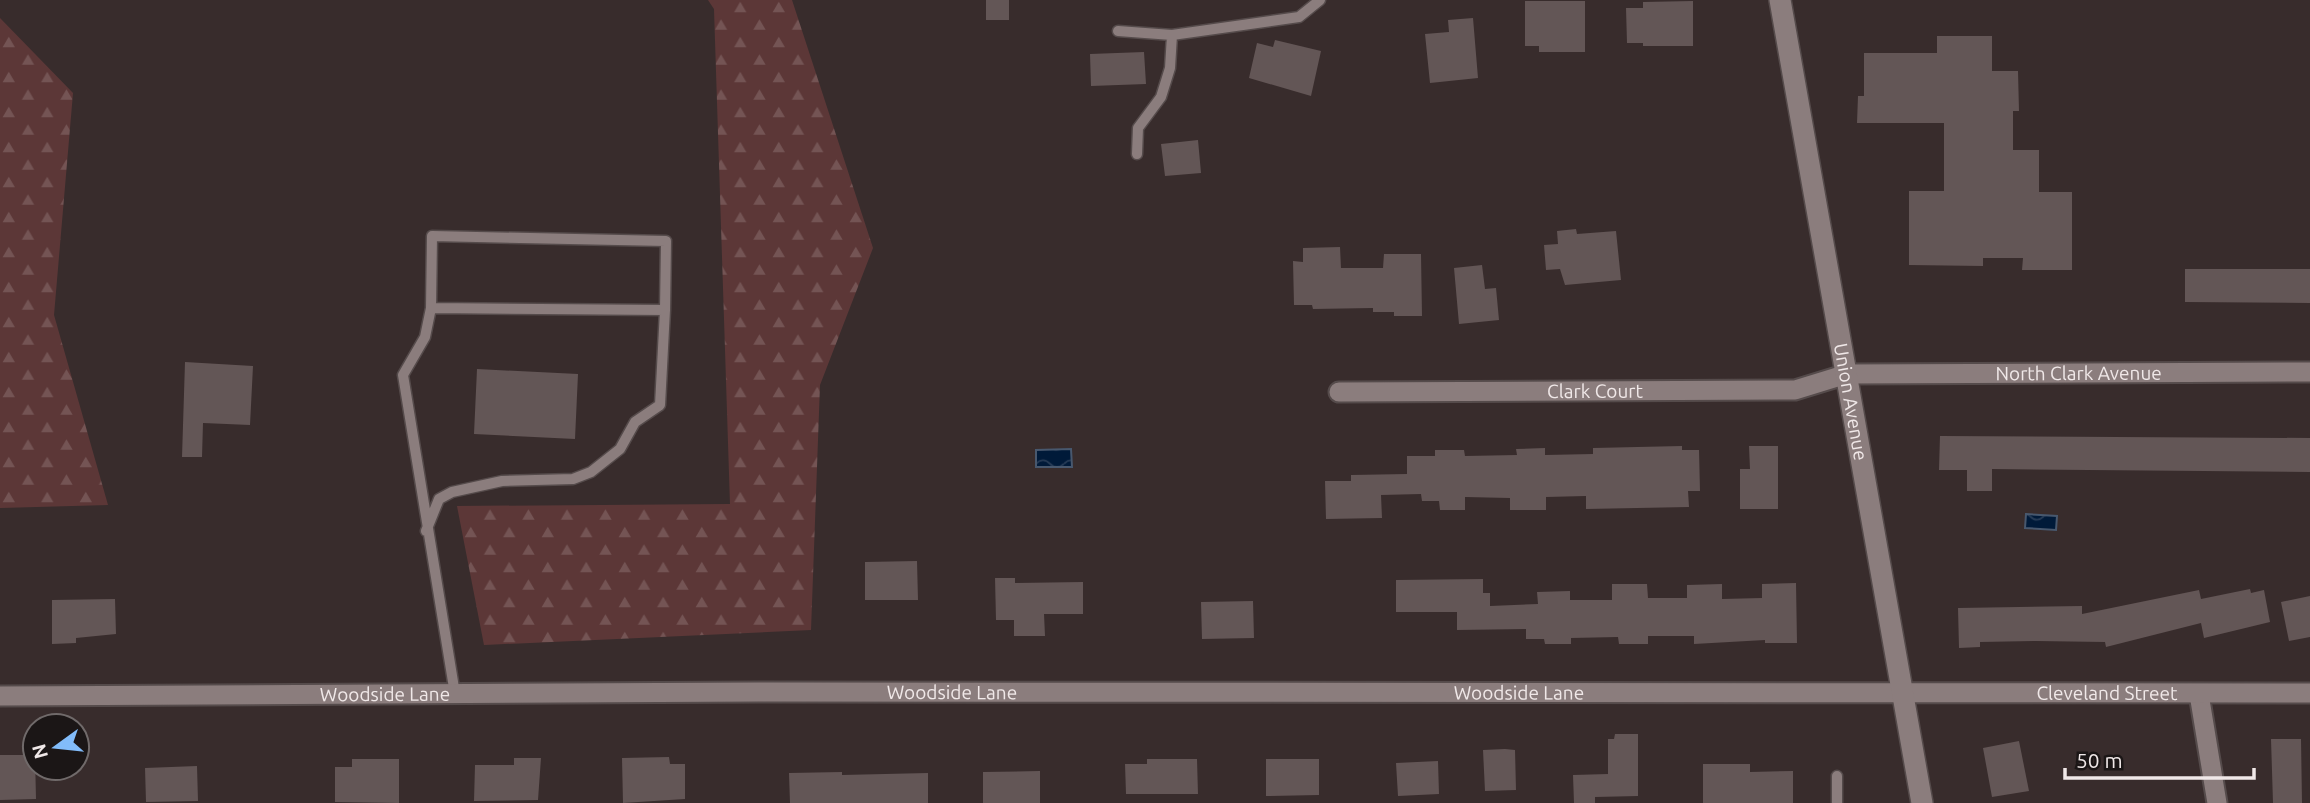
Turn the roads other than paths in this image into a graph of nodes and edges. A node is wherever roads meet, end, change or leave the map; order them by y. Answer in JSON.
{"nodes":[{"id":1,"x":1320,"y":0,"type":"edge"},
{"id":2,"x":1780,"y":0,"type":"edge"},
{"id":3,"x":1118,"y":31,"type":"dead end"},
{"id":4,"x":1172,"y":34,"type":"junction"},
{"id":5,"x":1137,"y":154,"type":"dead end"},
{"id":6,"x":431,"y":308,"type":"junction"},
{"id":7,"x":665,"y":310,"type":"junction"},
{"id":8,"x":2310,"y":372,"type":"edge"},
{"id":9,"x":1847,"y":374,"type":"junction"},
{"id":10,"x":1339,"y":391,"type":"dead end"},
{"id":11,"x":426,"y":532,"type":"junction"},
{"id":12,"x":2310,"y":693,"type":"edge"},
{"id":13,"x":454,"y":694,"type":"junction"},
{"id":14,"x":1903,"y":694,"type":"junction"},
{"id":15,"x":2199,"y":694,"type":"junction"},
{"id":16,"x":0,"y":696,"type":"edge"},
{"id":17,"x":1837,"y":776,"type":"dead end"},
{"id":18,"x":1837,"y":803,"type":"edge"},
{"id":19,"x":1922,"y":803,"type":"edge"},
{"id":20,"x":2217,"y":803,"type":"edge"}],
"edges":[{"from":1,"to":4,"type":"lane"},
{"from":2,"to":9,"type":"street","name":"Union Avenue"},
{"from":3,"to":4,"type":"lane"},
{"from":4,"to":5,"type":"lane"},
{"from":6,"to":7,"type":"lane"},
{"from":6,"to":7,"type":"lane"},
{"from":6,"to":11,"type":"lane"},
{"from":7,"to":11,"type":"lane"},
{"from":8,"to":9,"type":"street","name":"North Clark Avenue"},
{"from":9,"to":10,"type":"street","name":"Clark Court"},
{"from":9,"to":14,"type":"street","name":"Union Avenue"},
{"from":11,"to":13,"type":"lane"},
{"from":12,"to":15,"type":"street","name":"Cleveland Street"},
{"from":13,"to":14,"type":"street","name":"Woodside Lane"},
{"from":13,"to":16,"type":"street","name":"Woodside Lane"},
{"from":14,"to":15,"type":"street","name":"Cleveland Street"},
{"from":14,"to":19,"type":"street","name":"Union Avenue"},
{"from":15,"to":20,"type":"street"},
{"from":17,"to":18,"type":"lane"}]}
